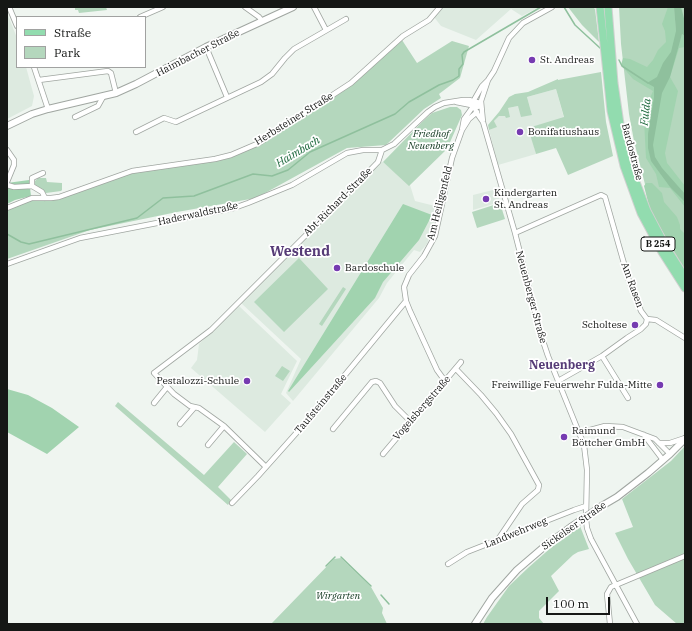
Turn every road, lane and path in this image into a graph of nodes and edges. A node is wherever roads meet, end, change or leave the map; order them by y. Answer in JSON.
{"nodes":[{"id":1,"x":9,"y":7,"type":"edge"},
{"id":2,"x":163,"y":7,"type":"edge"},
{"id":3,"x":245,"y":7,"type":"edge"},
{"id":4,"x":292,"y":7,"type":"edge"},
{"id":5,"x":314,"y":7,"type":"edge"},
{"id":6,"x":440,"y":7,"type":"edge"},
{"id":7,"x":552,"y":7,"type":"edge"},
{"id":8,"x":600,"y":7,"type":"edge"},
{"id":9,"x":608,"y":7,"type":"edge"},
{"id":10,"x":142,"y":16,"type":"edge"},
{"id":11,"x":346,"y":20,"type":"dead end"},
{"id":12,"x":262,"y":21,"type":"junction"},
{"id":13,"x":16,"y":24,"type":"edge"},
{"id":14,"x":326,"y":30,"type":"junction"},
{"id":15,"x":206,"y":47,"type":"junction"},
{"id":16,"x":34,"y":68,"type":"edge"},
{"id":17,"x":39,"y":80,"type":"junction"},
{"id":18,"x":488,"y":80,"type":"junction"},
{"id":19,"x":116,"y":93,"type":"junction"},
{"id":20,"x":103,"y":97,"type":"junction"},
{"id":21,"x":227,"y":97,"type":"junction"},
{"id":22,"x":481,"y":106,"type":"junction"},
{"id":23,"x":475,"y":107,"type":"junction"},
{"id":24,"x":48,"y":109,"type":"junction"},
{"id":25,"x":75,"y":117,"type":"dead end"},
{"id":26,"x":483,"y":122,"type":"junction"},
{"id":27,"x":7,"y":126,"type":"edge"},
{"id":28,"x":136,"y":132,"type":"dead end"},
{"id":29,"x":7,"y":150,"type":"edge"},
{"id":30,"x":382,"y":150,"type":"junction"},
{"id":31,"x":43,"y":174,"type":"dead end"},
{"id":32,"x":7,"y":183,"type":"edge"},
{"id":33,"x":32,"y":186,"type":"junction"},
{"id":34,"x":45,"y":198,"type":"junction"},
{"id":35,"x":7,"y":208,"type":"edge"},
{"id":36,"x":514,"y":233,"type":"junction"},
{"id":37,"x":7,"y":264,"type":"edge"},
{"id":38,"x":685,"y":277,"type":"edge"},
{"id":39,"x":685,"y":288,"type":"edge"},
{"id":40,"x":406,"y":300,"type":"junction"},
{"id":41,"x":647,"y":319,"type":"junction"},
{"id":42,"x":685,"y":338,"type":"edge"},
{"id":43,"x":602,"y":356,"type":"junction"},
{"id":44,"x":461,"y":362,"type":"dead end"},
{"id":45,"x":456,"y":369,"type":"junction"},
{"id":46,"x":445,"y":381,"type":"junction"},
{"id":47,"x":558,"y":381,"type":"junction"},
{"id":48,"x":167,"y":387,"type":"junction"},
{"id":49,"x":628,"y":398,"type":"dead end"},
{"id":50,"x":154,"y":403,"type":"dead end"},
{"id":51,"x":194,"y":408,"type":"junction"},
{"id":52,"x":410,"y":421,"type":"junction"},
{"id":53,"x":180,"y":424,"type":"dead end"},
{"id":54,"x":224,"y":426,"type":"junction"},
{"id":55,"x":333,"y":429,"type":"dead end"},
{"id":56,"x":579,"y":433,"type":"junction"},
{"id":57,"x":644,"y":435,"type":"junction"},
{"id":58,"x":685,"y":438,"type":"edge"},
{"id":59,"x":659,"y":443,"type":"junction"},
{"id":60,"x":208,"y":445,"type":"dead end"},
{"id":61,"x":382,"y":454,"type":"dead end"},
{"id":62,"x":670,"y":454,"type":"junction"},
{"id":63,"x":663,"y":460,"type":"junction"},
{"id":64,"x":266,"y":467,"type":"junction"},
{"id":65,"x":232,"y":503,"type":"dead end"},
{"id":66,"x":586,"y":506,"type":"junction"},
{"id":67,"x":497,"y":541,"type":"junction"},
{"id":68,"x":685,"y":556,"type":"edge"},
{"id":69,"x":448,"y":564,"type":"dead end"},
{"id":70,"x":615,"y":584,"type":"junction"},
{"id":71,"x":475,"y":624,"type":"edge"},
{"id":72,"x":610,"y":624,"type":"edge"},
{"id":73,"x":637,"y":624,"type":"edge"}],
"edges":[{"from":1,"to":13,"type":"street"},
{"from":2,"to":10,"type":"street"},
{"from":3,"to":12,"type":"street"},
{"from":4,"to":12,"type":"main road","name":"Haimbacher Straße"},
{"from":5,"to":14,"type":"street"},
{"from":6,"to":34,"type":"street","name":"Herbsteiner Straße"},
{"from":7,"to":18,"type":"street"},
{"from":8,"to":39,"type":"main road","name":"Bardostraße","number":"B 254"},
{"from":9,"to":38,"type":"main road","name":"Bardostraße","number":"B 254"},
{"from":11,"to":14,"type":"street"},
{"from":12,"to":15,"type":"main road","name":"Haimbacher Straße"},
{"from":14,"to":21,"type":"street"},
{"from":15,"to":19,"type":"main road","name":"Haimbacher Straße"},
{"from":15,"to":21,"type":"street"},
{"from":16,"to":17,"type":"street"},
{"from":17,"to":19,"type":"street"},
{"from":17,"to":24,"type":"street"},
{"from":18,"to":22,"type":"street"},
{"from":18,"to":23,"type":"street"},
{"from":19,"to":20,"type":"main road","name":"Haimbacher Straße"},
{"from":20,"to":24,"type":"main road","name":"Haimbacher Straße"},
{"from":20,"to":25,"type":"street","name":"Haimbacher Straße"},
{"from":21,"to":28,"type":"street"},
{"from":22,"to":23,"type":"street"},
{"from":22,"to":23,"type":"street","name":"Am Heiligenfeld"},
{"from":22,"to":26,"type":"street","name":"Neuenberger Straße"},
{"from":23,"to":26,"type":"street","name":"Neuenberger Straße"},
{"from":23,"to":30,"type":"street"},
{"from":23,"to":40,"type":"street","name":"Am Heiligenfeld"},
{"from":24,"to":27,"type":"main road","name":"Haimbacher Straße"},
{"from":26,"to":36,"type":"street","name":"Neuenberger Straße"},
{"from":29,"to":32,"type":"street"},
{"from":30,"to":37,"type":"street","name":"Haderwaldstraße"},
{"from":30,"to":48,"type":"street","name":"Abt-Richard-Straße"},
{"from":31,"to":33,"type":"street"},
{"from":32,"to":33,"type":"street"},
{"from":33,"to":34,"type":"street"},
{"from":34,"to":35,"type":"street","name":"Herbsteiner Straße"},
{"from":36,"to":41,"type":"street","name":"Am Rasen"},
{"from":36,"to":47,"type":"street","name":"Neuenberger Straße"},
{"from":40,"to":46,"type":"street","name":"Am Heiligenfeld"},
{"from":40,"to":64,"type":"street","name":"Taufsteinstraße"},
{"from":41,"to":42,"type":"street"},
{"from":41,"to":43,"type":"street","name":"Am Rasen"},
{"from":43,"to":47,"type":"street","name":"Am Rasen"},
{"from":43,"to":49,"type":"street"},
{"from":44,"to":45,"type":"street","name":"Vogelsbergstraße"},
{"from":45,"to":46,"type":"street","name":"Vogelsbergstraße"},
{"from":45,"to":67,"type":"street"},
{"from":46,"to":52,"type":"street","name":"Vogelsbergstraße"},
{"from":47,"to":56,"type":"street","name":"Neuenberger Straße"},
{"from":48,"to":50,"type":"street"},
{"from":48,"to":51,"type":"street"},
{"from":51,"to":53,"type":"street"},
{"from":51,"to":54,"type":"street"},
{"from":52,"to":55,"type":"street"},
{"from":52,"to":61,"type":"street","name":"Vogelsbergstraße"},
{"from":54,"to":60,"type":"street"},
{"from":54,"to":64,"type":"street"},
{"from":56,"to":57,"type":"street"},
{"from":56,"to":66,"type":"street","name":"Neuenberger Straße"},
{"from":57,"to":59,"type":"street"},
{"from":57,"to":63,"type":"street"},
{"from":58,"to":59,"type":"street"},
{"from":58,"to":62,"type":"main road","name":"Sickelser Straße"},
{"from":59,"to":62,"type":"street"},
{"from":62,"to":63,"type":"main road","name":"Sickelser Straße"},
{"from":63,"to":71,"type":"main road","name":"Sickelser Straße","bridge":true},
{"from":64,"to":65,"type":"street","name":"Taufsteinstraße"},
{"from":66,"to":67,"type":"street","name":"Landwehrweg"},
{"from":66,"to":70,"type":"street","name":"Neuenberger Straße"},
{"from":67,"to":69,"type":"street","name":"Landwehrweg"},
{"from":68,"to":70,"type":"street"},
{"from":70,"to":72,"type":"street"},
{"from":70,"to":73,"type":"street","name":"Neuenberger Straße"}]}
